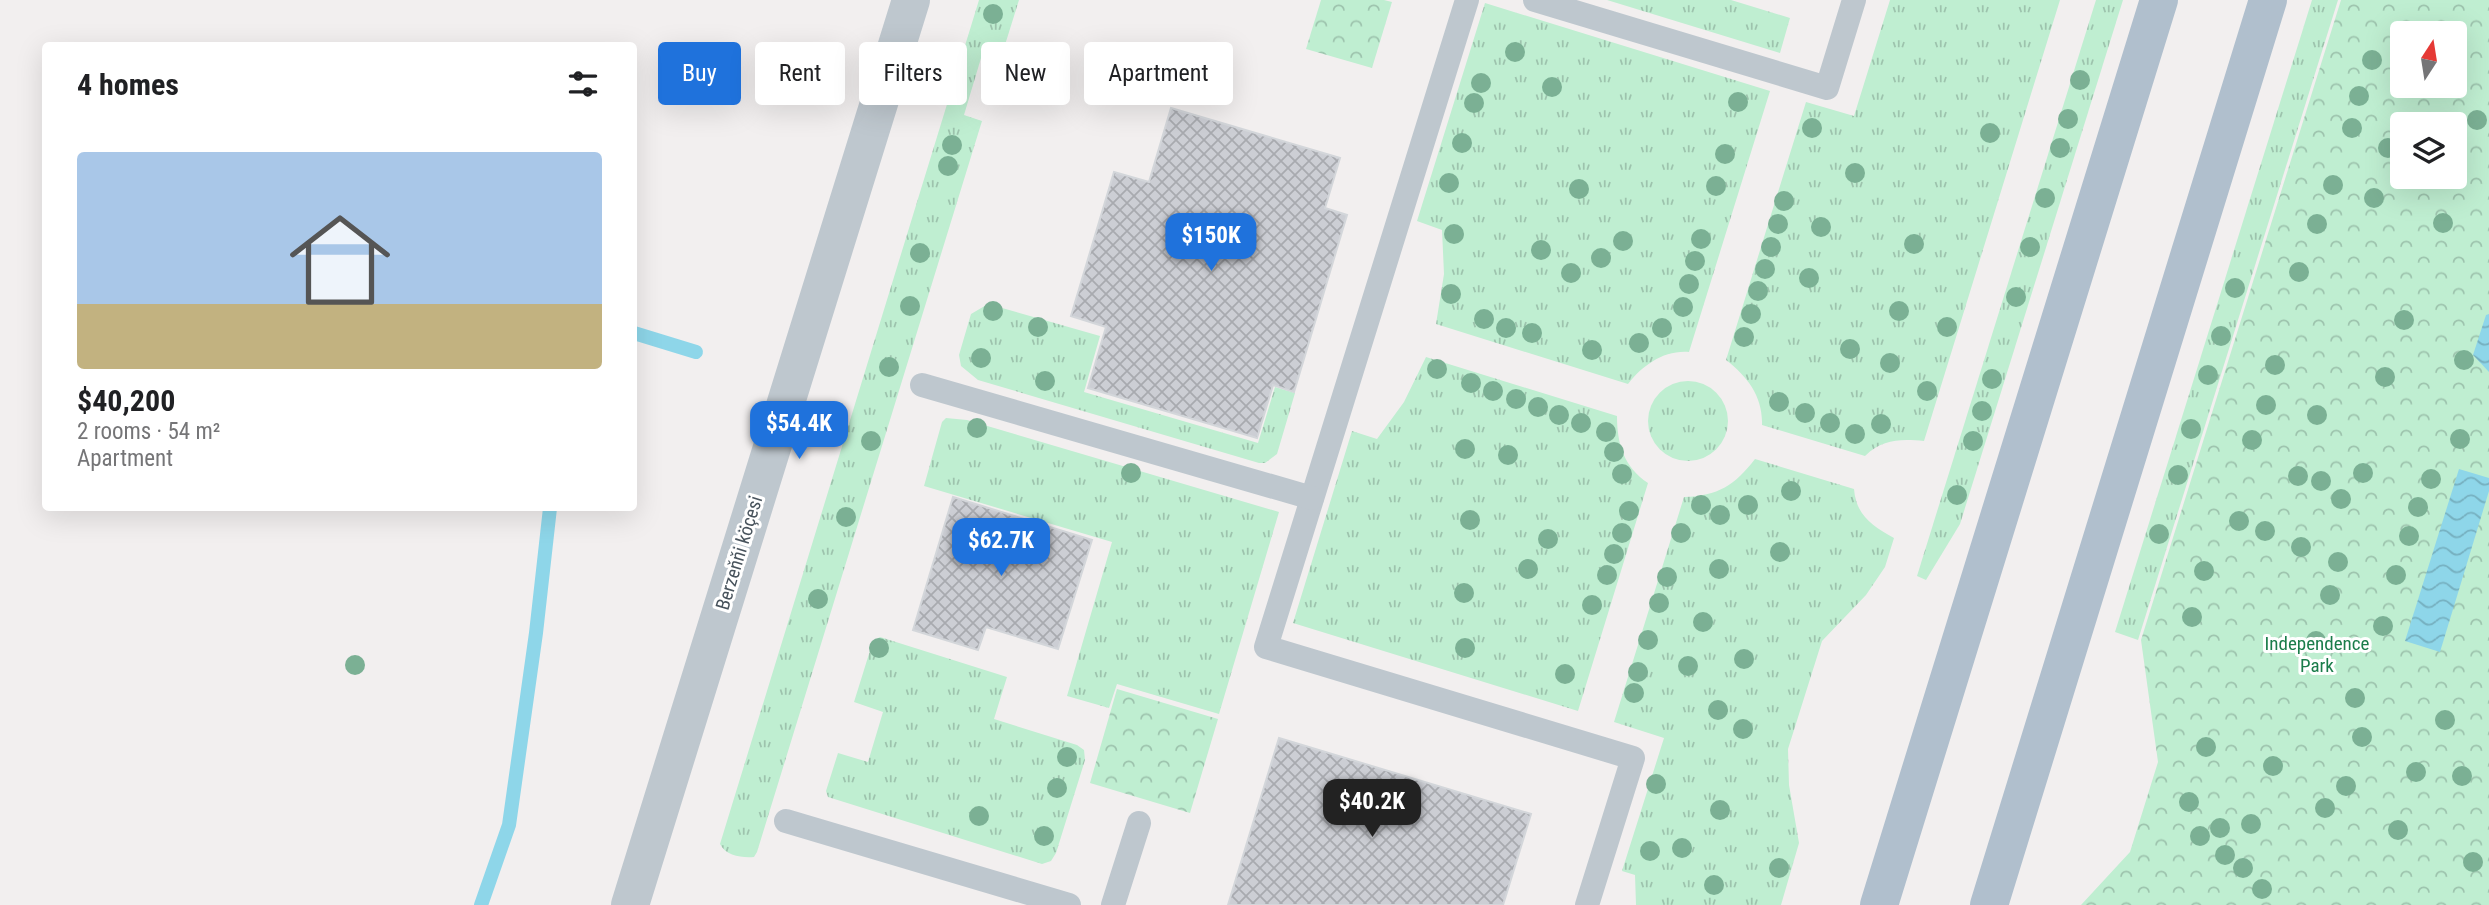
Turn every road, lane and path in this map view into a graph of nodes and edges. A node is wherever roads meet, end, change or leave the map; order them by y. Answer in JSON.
{"nodes":[{"id":1,"x":911,"y":0,"type":"edge"},
{"id":2,"x":1467,"y":0,"type":"edge"},
{"id":3,"x":1535,"y":0,"type":"edge"},
{"id":4,"x":1854,"y":0,"type":"edge"},
{"id":5,"x":2160,"y":0,"type":"edge"},
{"id":6,"x":2268,"y":0,"type":"edge"},
{"id":7,"x":922,"y":385,"type":"dead end"},
{"id":8,"x":1312,"y":498,"type":"junction"},
{"id":9,"x":786,"y":821,"type":"dead end"},
{"id":10,"x":1139,"y":823,"type":"dead end"},
{"id":11,"x":630,"y":905,"type":"edge"},
{"id":12,"x":1069,"y":905,"type":"edge"},
{"id":13,"x":1113,"y":905,"type":"edge"},
{"id":14,"x":1587,"y":905,"type":"edge"},
{"id":15,"x":1879,"y":905,"type":"edge"},
{"id":16,"x":1989,"y":905,"type":"edge"}],
"edges":[{"from":1,"to":11,"type":"street","name":"Berzeňňi köçesi"},
{"from":2,"to":8,"type":"lane"},
{"from":3,"to":4,"type":"lane"},
{"from":5,"to":15,"type":"main road"},
{"from":6,"to":16,"type":"main road"},
{"from":7,"to":8,"type":"lane"},
{"from":8,"to":14,"type":"lane"},
{"from":9,"to":12,"type":"lane"},
{"from":10,"to":13,"type":"lane"}]}
